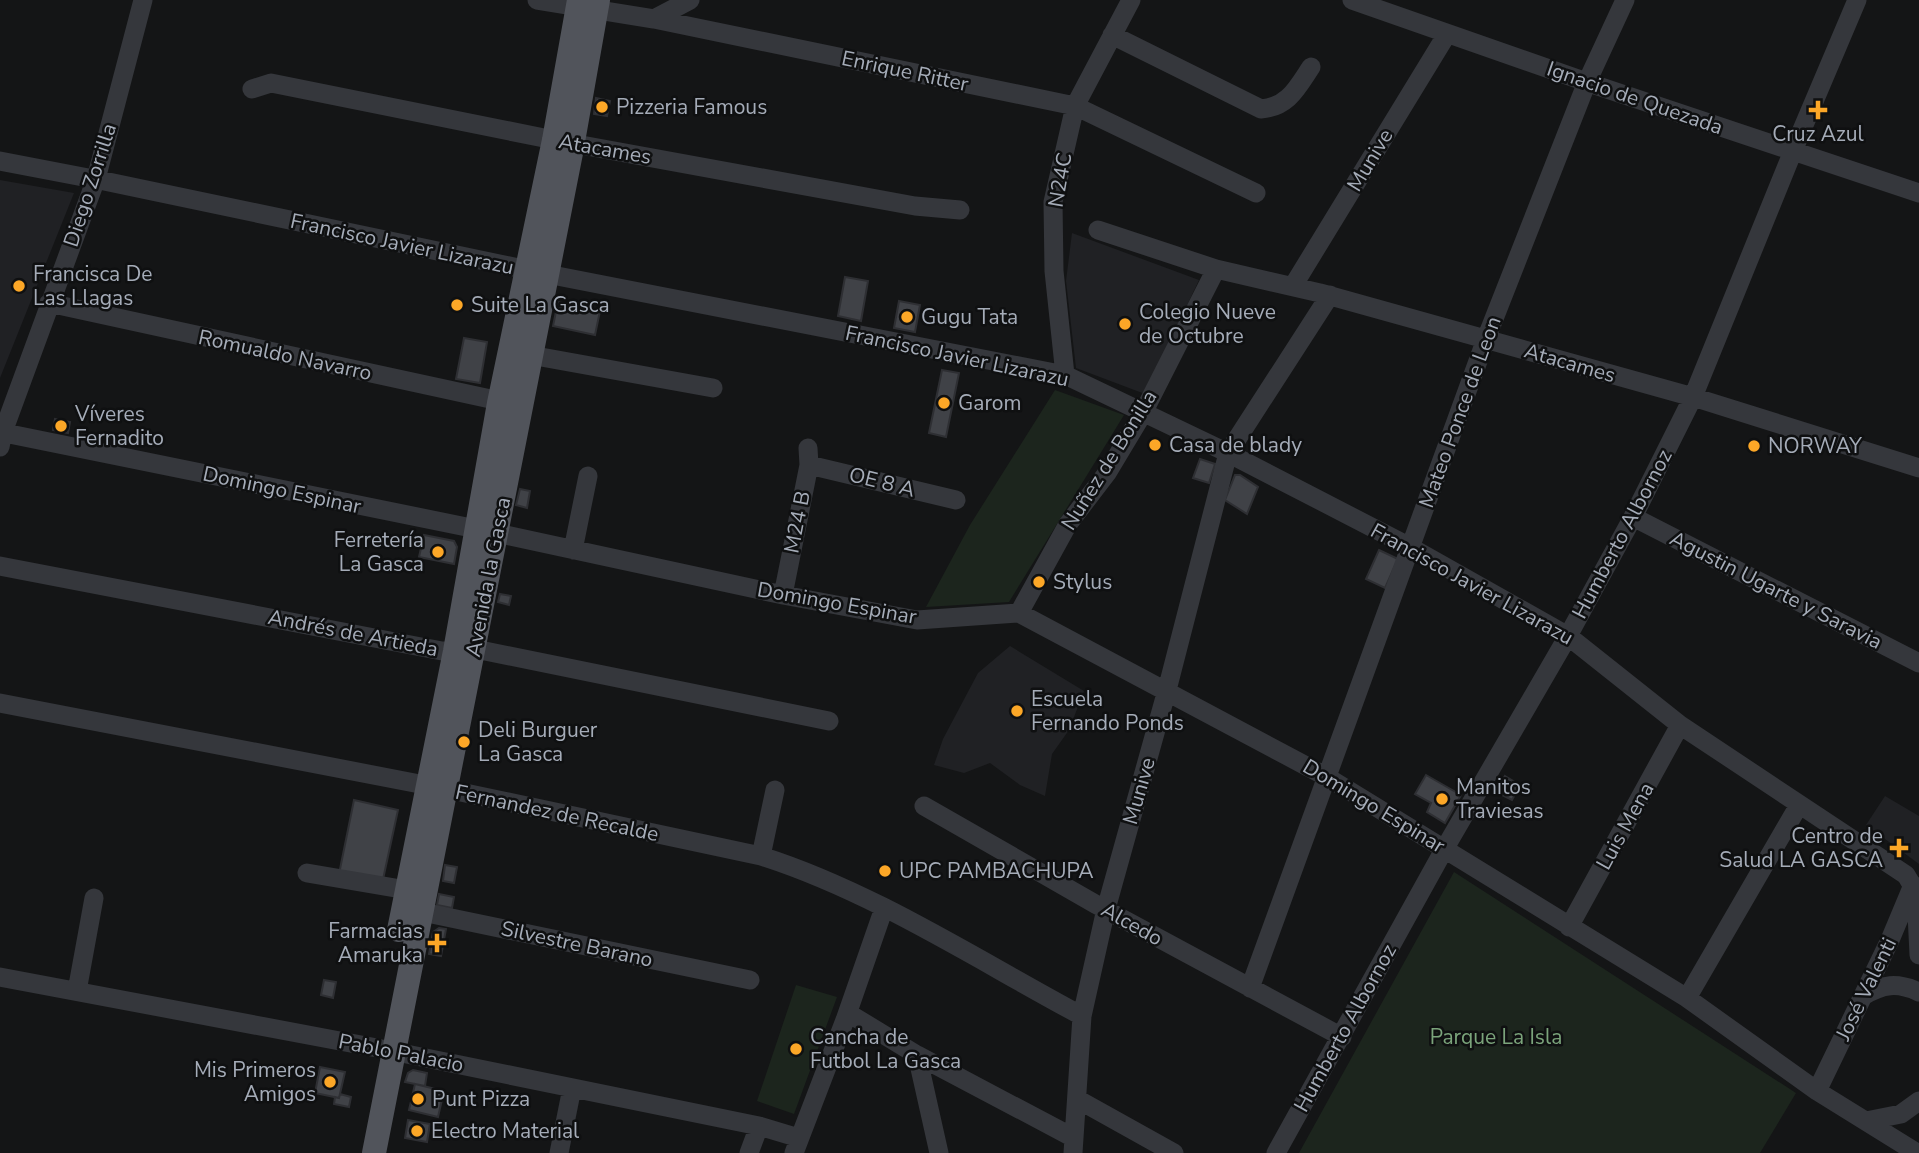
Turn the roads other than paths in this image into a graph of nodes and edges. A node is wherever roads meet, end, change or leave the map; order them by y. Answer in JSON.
{"nodes":[{"id":1,"x":143,"y":0,"type":"edge"},
{"id":2,"x":537,"y":0,"type":"edge"},
{"id":3,"x":690,"y":0,"type":"edge"},
{"id":4,"x":1131,"y":0,"type":"edge"},
{"id":5,"x":1352,"y":0,"type":"edge"},
{"id":6,"x":1625,"y":0,"type":"edge"},
{"id":7,"x":1857,"y":0,"type":"edge"},
{"id":8,"x":588,"y":4,"type":"edge"},
{"id":9,"x":653,"y":19,"type":"junction"},
{"id":10,"x":1447,"y":34,"type":"junction"},
{"id":11,"x":1112,"y":36,"type":"junction"},
{"id":12,"x":1311,"y":67,"type":"dead end"},
{"id":13,"x":1587,"y":82,"type":"junction"},
{"id":14,"x":252,"y":89,"type":"dead end"},
{"id":15,"x":1075,"y":106,"type":"junction"},
{"id":16,"x":564,"y":141,"type":"junction"},
{"id":17,"x":1793,"y":151,"type":"junction"},
{"id":18,"x":0,"y":162,"type":"edge"},
{"id":19,"x":96,"y":179,"type":"junction"},
{"id":20,"x":1256,"y":193,"type":"dead end"},
{"id":21,"x":1919,"y":193,"type":"edge"},
{"id":22,"x":960,"y":210,"type":"dead end"},
{"id":23,"x":1098,"y":230,"type":"dead end"},
{"id":24,"x":1216,"y":269,"type":"junction"},
{"id":25,"x":537,"y":272,"type":"junction"},
{"id":26,"x":1293,"y":286,"type":"junction"},
{"id":27,"x":1330,"y":295,"type":"junction"},
{"id":28,"x":49,"y":303,"type":"junction"},
{"id":29,"x":1486,"y":339,"type":"junction"},
{"id":30,"x":530,"y":355,"type":"junction"},
{"id":31,"x":1065,"y":375,"type":"junction"},
{"id":32,"x":713,"y":388,"type":"dead end"},
{"id":33,"x":1693,"y":397,"type":"junction"},
{"id":34,"x":510,"y":404,"type":"junction"},
{"id":35,"x":1143,"y":413,"type":"junction"},
{"id":36,"x":1,"y":437,"type":"edge"},
{"id":37,"x":1228,"y":453,"type":"junction"},
{"id":38,"x":808,"y":456,"type":"joint"},
{"id":39,"x":1919,"y":468,"type":"edge"},
{"id":40,"x":588,"y":477,"type":"dead end"},
{"id":41,"x":956,"y":500,"type":"dead end"},
{"id":42,"x":1633,"y":517,"type":"junction"},
{"id":43,"x":486,"y":532,"type":"junction"},
{"id":44,"x":1410,"y":547,"type":"junction"},
{"id":45,"x":573,"y":550,"type":"junction"},
{"id":46,"x":0,"y":566,"type":"edge"},
{"id":47,"x":783,"y":595,"type":"junction"},
{"id":48,"x":1019,"y":613,"type":"junction"},
{"id":49,"x":1569,"y":636,"type":"junction"},
{"id":50,"x":465,"y":651,"type":"junction"},
{"id":51,"x":1919,"y":663,"type":"edge"},
{"id":52,"x":1167,"y":690,"type":"junction"},
{"id":53,"x":0,"y":703,"type":"edge"},
{"id":54,"x":829,"y":721,"type":"dead end"},
{"id":55,"x":1680,"y":724,"type":"junction"},
{"id":56,"x":1327,"y":777,"type":"junction"},
{"id":57,"x":437,"y":788,"type":"junction"},
{"id":58,"x":775,"y":790,"type":"dead end"},
{"id":59,"x":1799,"y":805,"type":"junction"},
{"id":60,"x":924,"y":806,"type":"dead end"},
{"id":61,"x":1445,"y":848,"type":"junction"},
{"id":62,"x":761,"y":856,"type":"junction"},
{"id":63,"x":307,"y":873,"type":"dead end"},
{"id":64,"x":1913,"y":885,"type":"junction"},
{"id":65,"x":94,"y":898,"type":"dead end"},
{"id":66,"x":410,"y":903,"type":"junction"},
{"id":67,"x":884,"y":908,"type":"junction"},
{"id":68,"x":1106,"y":909,"type":"junction"},
{"id":69,"x":1569,"y":927,"type":"junction"},
{"id":70,"x":1919,"y":955,"type":"edge"},
{"id":71,"x":0,"y":977,"type":"edge"},
{"id":72,"x":750,"y":980,"type":"dead end"},
{"id":73,"x":1250,"y":988,"type":"junction"},
{"id":74,"x":77,"y":991,"type":"junction"},
{"id":75,"x":1919,"y":992,"type":"edge"},
{"id":76,"x":1863,"y":996,"type":"junction"},
{"id":77,"x":1687,"y":998,"type":"junction"},
{"id":78,"x":848,"y":1013,"type":"junction"},
{"id":79,"x":1082,"y":1016,"type":"junction"},
{"id":80,"x":1342,"y":1037,"type":"junction"},
{"id":81,"x":385,"y":1049,"type":"junction"},
{"id":82,"x":917,"y":1055,"type":"junction"},
{"id":83,"x":572,"y":1088,"type":"junction"},
{"id":84,"x":1816,"y":1091,"type":"junction"},
{"id":85,"x":1077,"y":1099,"type":"junction"},
{"id":86,"x":1919,"y":1101,"type":"edge"},
{"id":87,"x":1866,"y":1121,"type":"junction"},
{"id":88,"x":759,"y":1126,"type":"junction"},
{"id":89,"x":1074,"y":1146,"type":"edge"},
{"id":90,"x":799,"y":1148,"type":"edge"},
{"id":91,"x":357,"y":1153,"type":"edge"},
{"id":92,"x":374,"y":1153,"type":"edge"},
{"id":93,"x":559,"y":1153,"type":"edge"},
{"id":94,"x":749,"y":1153,"type":"edge"},
{"id":95,"x":939,"y":1153,"type":"edge"},
{"id":96,"x":1174,"y":1153,"type":"edge"},
{"id":97,"x":1276,"y":1153,"type":"edge"},
{"id":98,"x":1917,"y":1153,"type":"edge"}],
"edges":[{"from":1,"to":19,"type":"street","name":"Diego Zorrilla"},
{"from":2,"to":8,"type":"street","name":"Enrique Ritter"},
{"from":3,"to":9,"type":"street"},
{"from":4,"to":11,"type":"street","name":"N24C"},
{"from":5,"to":10,"type":"street","name":"Ignacio de Quezada"},
{"from":6,"to":13,"type":"street","name":"Mateo Ponce de Leon"},
{"from":7,"to":17,"type":"street","name":"Humberto Albornoz"},
{"from":8,"to":9,"type":"street","name":"Enrique Ritter"},
{"from":8,"to":16,"type":"main road","name":"Avenida la Gasca"},
{"from":9,"to":15,"type":"street","name":"Enrique Ritter"},
{"from":10,"to":13,"type":"street","name":"Ignacio de Quezada"},
{"from":10,"to":26,"type":"street","name":"Munive"},
{"from":11,"to":12,"type":"street"},
{"from":11,"to":15,"type":"street","name":"N24C"},
{"from":13,"to":17,"type":"street","name":"Ignacio de Quezada"},
{"from":13,"to":29,"type":"street","name":"Mateo Ponce de Leon"},
{"from":14,"to":16,"type":"street","name":"Atacames"},
{"from":15,"to":20,"type":"street","name":"Enrique Ritter"},
{"from":15,"to":31,"type":"street","name":"N24C"},
{"from":16,"to":22,"type":"street","name":"Atacames"},
{"from":16,"to":25,"type":"main road","name":"Avenida la Gasca"},
{"from":17,"to":21,"type":"street","name":"Ignacio de Quezada"},
{"from":17,"to":33,"type":"street","name":"Humberto Albornoz"},
{"from":18,"to":19,"type":"street","name":"Francisco Javier Lizarazu"},
{"from":19,"to":25,"type":"street","name":"Francisco Javier Lizarazu"},
{"from":19,"to":28,"type":"street","name":"Diego Zorrilla"},
{"from":23,"to":24,"type":"street","name":"Atacames"},
{"from":24,"to":26,"type":"street","name":"Atacames"},
{"from":24,"to":35,"type":"street","name":"Nuñez de Bonilla"},
{"from":25,"to":30,"type":"main road","name":"Avenida la Gasca"},
{"from":25,"to":31,"type":"street","name":"Francisco Javier Lizarazu"},
{"from":25,"to":34,"type":"main road","name":"Avenida la Gasca"},
{"from":26,"to":27,"type":"street","name":"Atacames"},
{"from":27,"to":29,"type":"street","name":"Atacames"},
{"from":27,"to":37,"type":"street","name":"Munive"},
{"from":28,"to":34,"type":"street","name":"Romualdo Navarro"},
{"from":28,"to":36,"type":"street","name":"Diego Zorrilla"},
{"from":29,"to":33,"type":"street","name":"Atacames"},
{"from":29,"to":44,"type":"street","name":"Mateo Ponce de Leon"},
{"from":30,"to":32,"type":"street"},
{"from":30,"to":34,"type":"main road","name":"Avenida la Gasca"},
{"from":31,"to":35,"type":"street","name":"Francisco Javier Lizarazu"},
{"from":33,"to":39,"type":"street","name":"Atacames"},
{"from":33,"to":42,"type":"street","name":"Humberto Albornoz"},
{"from":34,"to":43,"type":"main road","name":"Avenida la Gasca"},
{"from":35,"to":37,"type":"street","name":"Francisco Javier Lizarazu"},
{"from":35,"to":48,"type":"street","name":"Nuñez de Bonilla"},
{"from":36,"to":43,"type":"street","name":"Domingo Espinar"},
{"from":37,"to":44,"type":"street","name":"Francisco Javier Lizarazu"},
{"from":37,"to":52,"type":"street","name":"Munive"},
{"from":38,"to":41,"type":"street","name":"OE 8 A"},
{"from":38,"to":47,"type":"street","name":"M24 B"},
{"from":40,"to":45,"type":"street"},
{"from":42,"to":49,"type":"street","name":"Humberto Albornoz"},
{"from":42,"to":51,"type":"street","name":"Agustin Ugarte y Saravia"},
{"from":43,"to":45,"type":"street","name":"Domingo Espinar"},
{"from":43,"to":50,"type":"main road","name":"Avenida la Gasca"},
{"from":44,"to":49,"type":"street","name":"Francisco Javier Lizarazu"},
{"from":44,"to":56,"type":"street","name":"Mateo Ponce de Leon"},
{"from":45,"to":47,"type":"street","name":"Domingo Espinar"},
{"from":46,"to":50,"type":"street","name":"Andrés de Artieda"},
{"from":47,"to":48,"type":"street","name":"Domingo Espinar"},
{"from":48,"to":52,"type":"street","name":"Domingo Espinar"},
{"from":49,"to":55,"type":"street","name":"Francisco Javier Lizarazu"},
{"from":49,"to":61,"type":"street","name":"Humberto Albornoz"},
{"from":50,"to":54,"type":"street","name":"Andrés de Artieda"},
{"from":50,"to":57,"type":"main road","name":"Avenida la Gasca"},
{"from":52,"to":56,"type":"street","name":"Domingo Espinar"},
{"from":52,"to":68,"type":"street","name":"Munive"},
{"from":53,"to":57,"type":"street","name":"Fernandez de Recalde"},
{"from":55,"to":59,"type":"street","name":"Francisco Javier Lizarazu"},
{"from":55,"to":69,"type":"street","name":"Luis Mena"},
{"from":56,"to":61,"type":"street","name":"Domingo Espinar"},
{"from":56,"to":73,"type":"street","name":"Mateo Ponce de Leon"},
{"from":57,"to":62,"type":"street","name":"Fernandez de Recalde"},
{"from":57,"to":66,"type":"main road","name":"Avenida la Gasca"},
{"from":58,"to":62,"type":"street"},
{"from":59,"to":64,"type":"street","name":"Francisco Javier Lizarazu"},
{"from":59,"to":77,"type":"street"},
{"from":60,"to":68,"type":"street","name":"Alcedo"},
{"from":61,"to":69,"type":"street","name":"Domingo Espinar"},
{"from":61,"to":80,"type":"street","name":"Humberto Albornoz"},
{"from":62,"to":67,"type":"street","name":"Fernandez de Recalde"},
{"from":63,"to":66,"type":"street","name":"Silvestre Barano"},
{"from":64,"to":70,"type":"street"},
{"from":64,"to":76,"type":"street","name":"José Valenti"},
{"from":65,"to":74,"type":"street"},
{"from":66,"to":72,"type":"street","name":"Silvestre Barano"},
{"from":66,"to":81,"type":"main road","name":"Avenida la Gasca"},
{"from":67,"to":78,"type":"street"},
{"from":67,"to":79,"type":"street","name":"Fernandez de Recalde"},
{"from":68,"to":73,"type":"street","name":"Alcedo"},
{"from":68,"to":79,"type":"street","name":"Munive"},
{"from":69,"to":77,"type":"street","name":"Domingo Espinar"},
{"from":71,"to":74,"type":"street","name":"Pablo Palacio"},
{"from":73,"to":80,"type":"street","name":"Alcedo"},
{"from":74,"to":81,"type":"street","name":"Pablo Palacio"},
{"from":75,"to":76,"type":"street"},
{"from":76,"to":84,"type":"street","name":"José Valenti"},
{"from":77,"to":84,"type":"street","name":"Domingo Espinar"},
{"from":78,"to":82,"type":"street"},
{"from":78,"to":90,"type":"street"},
{"from":79,"to":85,"type":"street","name":"Munive"},
{"from":80,"to":97,"type":"street","name":"Humberto Albornoz"},
{"from":81,"to":83,"type":"street","name":"Pablo Palacio"},
{"from":81,"to":91,"type":"main road","name":"Avenida la Gasca"},
{"from":81,"to":92,"type":"main road","name":"Avenida la Gasca"},
{"from":82,"to":89,"type":"street"},
{"from":82,"to":95,"type":"street"},
{"from":83,"to":88,"type":"street","name":"Pablo Palacio"},
{"from":83,"to":93,"type":"street"},
{"from":84,"to":87,"type":"street","name":"Domingo Espinar"},
{"from":85,"to":89,"type":"street","name":"Munive"},
{"from":85,"to":96,"type":"street"},
{"from":86,"to":87,"type":"street"},
{"from":87,"to":98,"type":"street","name":"Domingo Espinar"},
{"from":88,"to":90,"type":"street","name":"Pablo Palacio"},
{"from":88,"to":94,"type":"street"}]}
